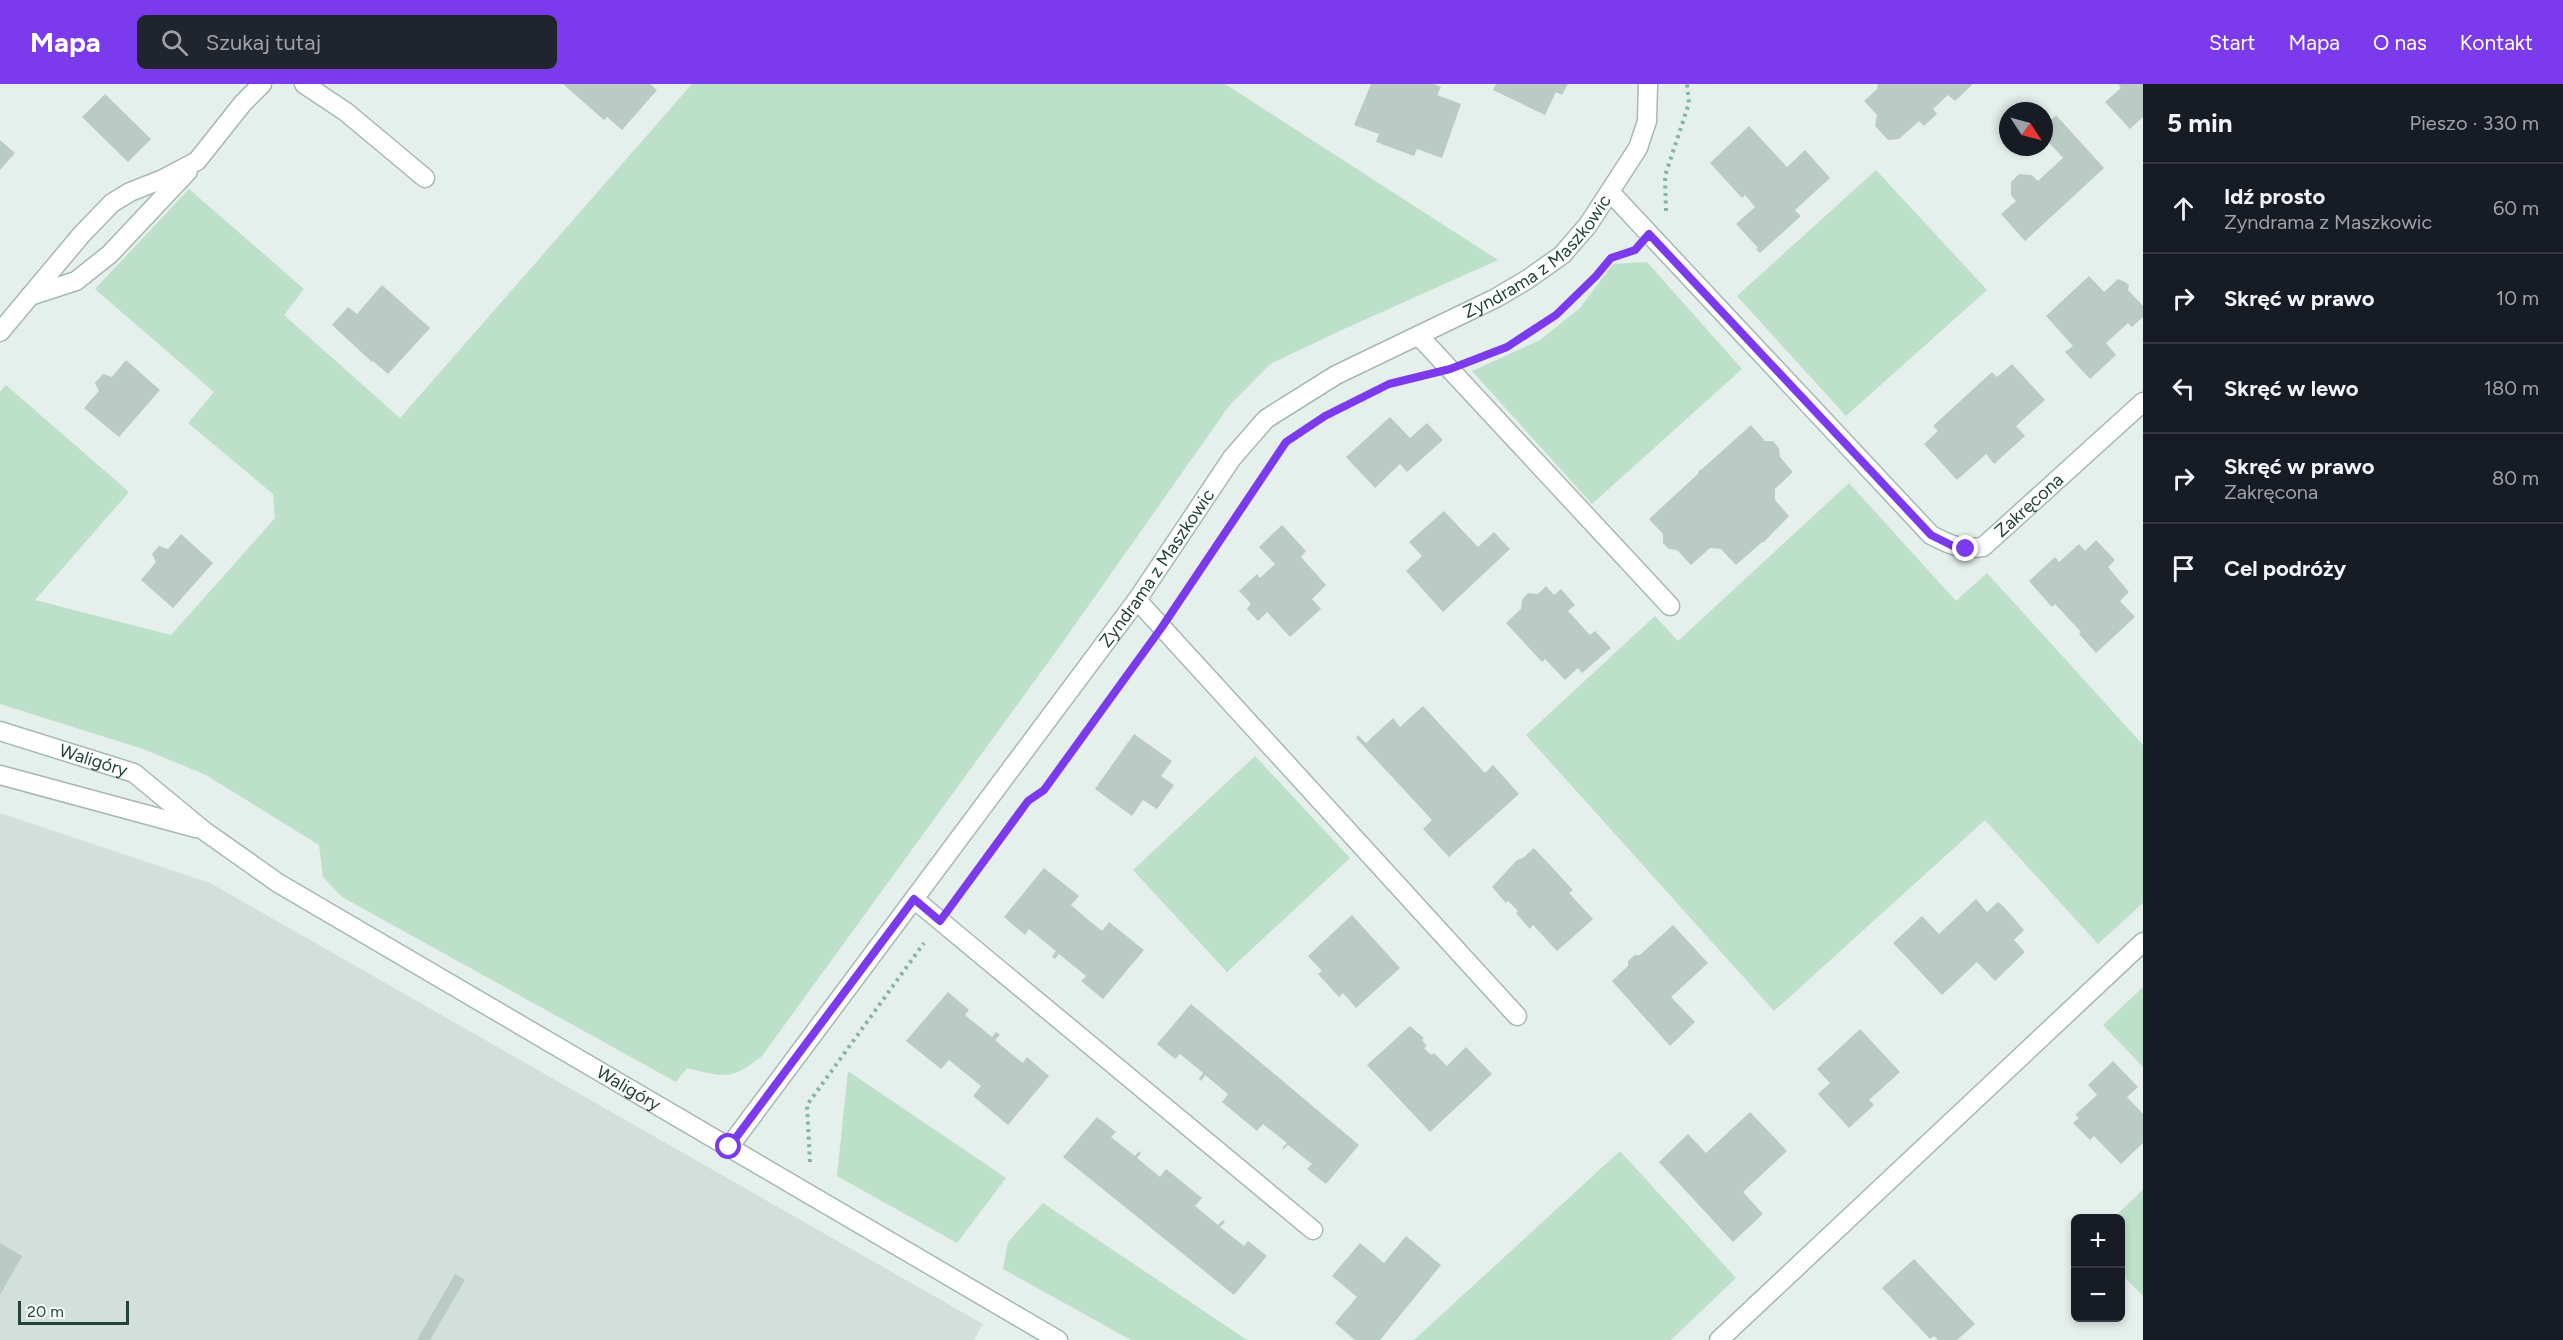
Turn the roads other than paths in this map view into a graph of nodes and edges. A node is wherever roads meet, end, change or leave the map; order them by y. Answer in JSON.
{"nodes":[{"id":1,"x":262,"y":84,"type":"edge"},
{"id":2,"x":304,"y":84,"type":"edge"},
{"id":3,"x":1648,"y":84,"type":"edge"},
{"id":4,"x":197,"y":161,"type":"junction"},
{"id":5,"x":425,"y":177,"type":"dead end"},
{"id":6,"x":1611,"y":193,"type":"junction"},
{"id":7,"x":30,"y":296,"type":"junction"},
{"id":8,"x":0,"y":332,"type":"edge"},
{"id":9,"x":1419,"y":336,"type":"junction"},
{"id":10,"x":2143,"y":402,"type":"edge"},
{"id":11,"x":1137,"y":600,"type":"junction"},
{"id":12,"x":1670,"y":606,"type":"dead end"},
{"id":13,"x":0,"y":731,"type":"edge"},
{"id":14,"x":0,"y":775,"type":"edge"},
{"id":15,"x":203,"y":830,"type":"junction"},
{"id":16,"x":914,"y":899,"type":"junction"},
{"id":17,"x":2143,"y":942,"type":"edge"},
{"id":18,"x":1517,"y":1016,"type":"dead end"},
{"id":19,"x":729,"y":1147,"type":"junction"},
{"id":20,"x":1313,"y":1230,"type":"dead end"},
{"id":21,"x":1058,"y":1340,"type":"edge"},
{"id":22,"x":1719,"y":1340,"type":"edge"}],
"edges":[{"from":1,"to":4,"type":"street"},
{"from":2,"to":5,"type":"street"},
{"from":3,"to":6,"type":"street","name":"Zyndrama z Maszkowic"},
{"from":4,"to":7,"type":"street"},
{"from":4,"to":7,"type":"street"},
{"from":6,"to":9,"type":"street","name":"Zyndrama z Maszkowic"},
{"from":6,"to":10,"type":"street","name":"Zakręcona"},
{"from":7,"to":8,"type":"street"},
{"from":9,"to":11,"type":"street","name":"Zyndrama z Maszkowic"},
{"from":9,"to":12,"type":"street"},
{"from":11,"to":16,"type":"street","name":"Zyndrama z Maszkowic"},
{"from":11,"to":18,"type":"street"},
{"from":13,"to":15,"type":"street","name":"Waligóry"},
{"from":14,"to":15,"type":"street","name":"Waligóry"},
{"from":15,"to":19,"type":"street","name":"Waligóry"},
{"from":16,"to":19,"type":"street","name":"Zyndrama z Maszkowic"},
{"from":16,"to":20,"type":"street"},
{"from":17,"to":22,"type":"street"},
{"from":19,"to":21,"type":"street","name":"Waligóry"}]}
